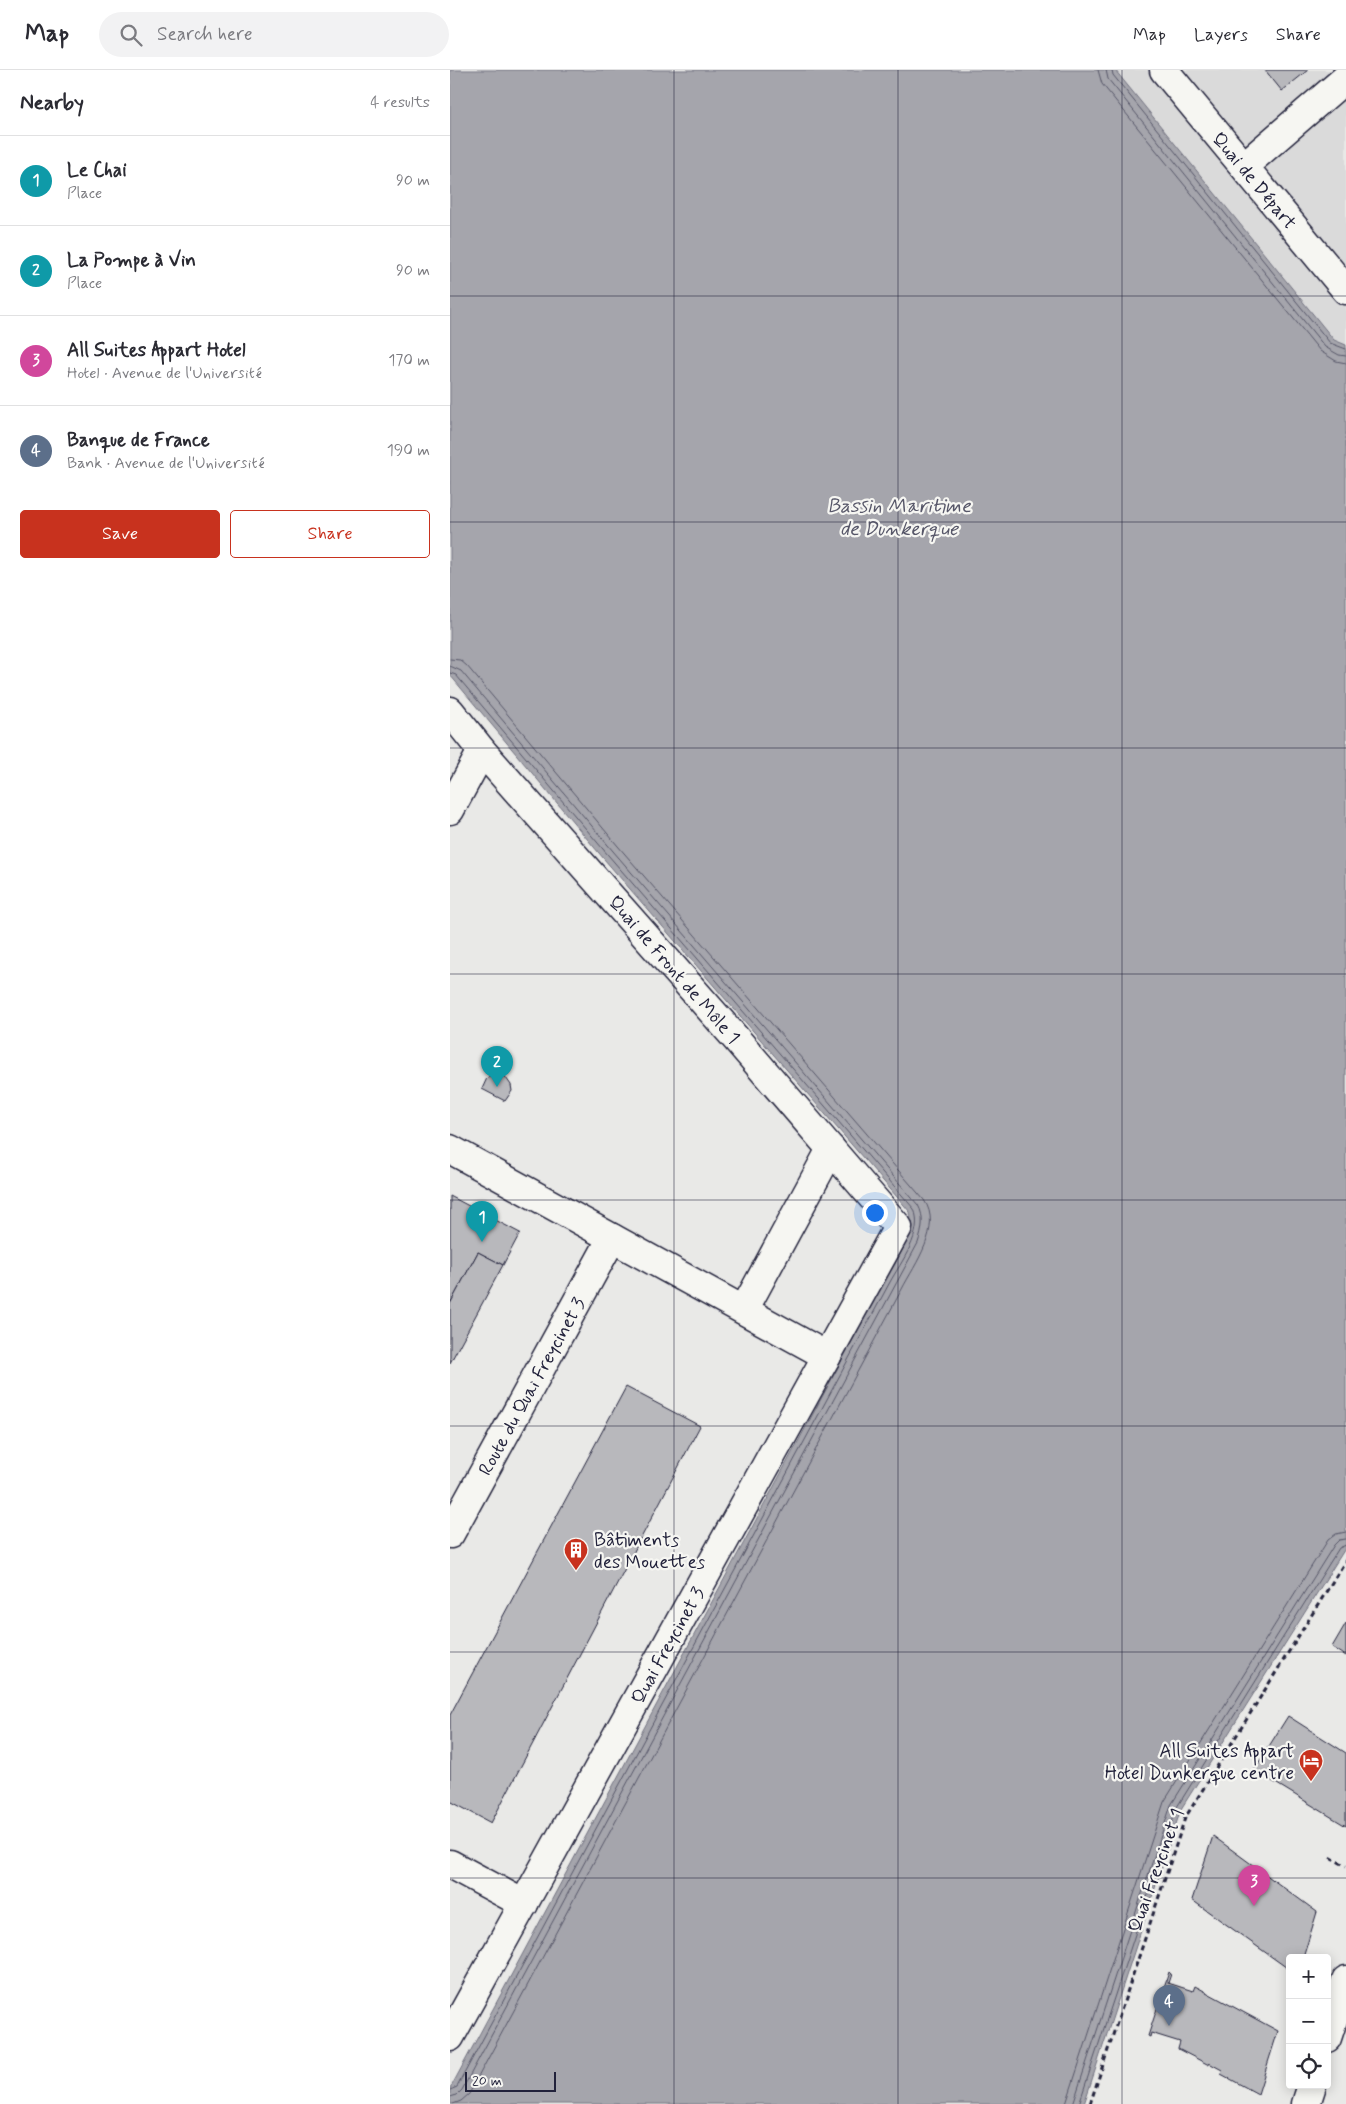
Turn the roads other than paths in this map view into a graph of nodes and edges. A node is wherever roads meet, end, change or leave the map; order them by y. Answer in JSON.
{"nodes":[{"id":1,"x":1164,"y":70,"type":"edge"},
{"id":2,"x":1346,"y":78,"type":"edge"},
{"id":3,"x":1244,"y":166,"type":"junction"},
{"id":4,"x":1346,"y":290,"type":"edge"},
{"id":5,"x":450,"y":711,"type":"edge"},
{"id":6,"x":482,"y":751,"type":"junction"},
{"id":7,"x":450,"y":810,"type":"edge"},
{"id":8,"x":450,"y":1149,"type":"edge"},
{"id":9,"x":831,"y":1149,"type":"junction"},
{"id":10,"x":898,"y":1227,"type":"joint"},
{"id":11,"x":612,"y":1238,"type":"junction"},
{"id":12,"x":744,"y":1310,"type":"junction"},
{"id":13,"x":827,"y":1356,"type":"junction"},
{"id":14,"x":450,"y":1534,"type":"edge"},
{"id":15,"x":450,"y":1864,"type":"edge"},
{"id":16,"x":524,"y":1904,"type":"junction"},
{"id":17,"x":1346,"y":1980,"type":"edge"},
{"id":18,"x":1331,"y":2026,"type":"edge"},
{"id":19,"x":450,"y":2037,"type":"edge"},
{"id":20,"x":1311,"y":2089,"type":"edge"},
{"id":21,"x":1306,"y":2104,"type":"edge"}],
"edges":[{"from":1,"to":3,"type":"street","name":"Quai de Départ"},
{"from":2,"to":3,"type":"street"},
{"from":3,"to":4,"type":"street","name":"Quai de Départ"},
{"from":5,"to":6,"type":"street","name":"Quai de Front de Môle 1"},
{"from":6,"to":7,"type":"street"},
{"from":6,"to":9,"type":"street","name":"Quai de Front de Môle 1"},
{"from":8,"to":11,"type":"street"},
{"from":9,"to":10,"type":"street","name":"Quai de Front de Môle 1"},
{"from":9,"to":12,"type":"street"},
{"from":10,"to":13,"type":"street","name":"Quai Freycinet 3"},
{"from":11,"to":12,"type":"street"},
{"from":11,"to":14,"type":"street","name":"Route du Quai Freycinet 3"},
{"from":12,"to":13,"type":"street"},
{"from":13,"to":16,"type":"street","name":"Quai Freycinet 3"},
{"from":15,"to":16,"type":"street"},
{"from":16,"to":19,"type":"street","name":"Quai Freycinet 3"},
{"from":17,"to":18,"type":"street"},
{"from":20,"to":21,"type":"street"}]}
